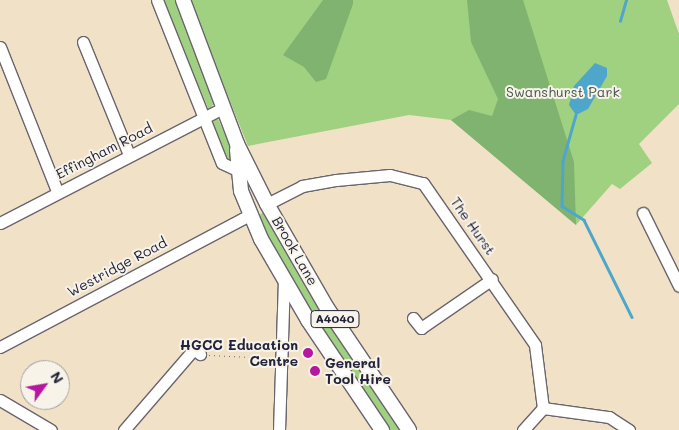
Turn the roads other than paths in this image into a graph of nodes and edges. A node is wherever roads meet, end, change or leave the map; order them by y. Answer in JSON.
{"nodes":[{"id":1,"x":157,"y":0,"type":"edge"},
{"id":2,"x":183,"y":0,"type":"edge"},
{"id":3,"x":82,"y":42,"type":"dead end"},
{"id":4,"x":1,"y":49,"type":"edge"},
{"id":5,"x":223,"y":108,"type":"junction"},
{"id":6,"x":203,"y":118,"type":"junction"},
{"id":7,"x":237,"y":144,"type":"junction"},
{"id":8,"x":129,"y":155,"type":"junction"},
{"id":9,"x":239,"y":171,"type":"junction"},
{"id":10,"x":57,"y":191,"type":"junction"},
{"id":11,"x":268,"y":204,"type":"junction"},
{"id":12,"x":643,"y":213,"type":"dead end"},
{"id":13,"x":249,"y":215,"type":"junction"},
{"id":14,"x":0,"y":223,"type":"edge"},
{"id":15,"x":284,"y":279,"type":"junction"},
{"id":16,"x":492,"y":280,"type":"junction"},
{"id":17,"x":678,"y":281,"type":"edge"},
{"id":18,"x":300,"y":307,"type":"junction"},
{"id":19,"x":327,"y":308,"type":"junction"},
{"id":20,"x":413,"y":318,"type":"dead end"},
{"id":21,"x":281,"y":319,"type":"junction"},
{"id":22,"x":308,"y":320,"type":"junction"},
{"id":23,"x":0,"y":347,"type":"edge"},
{"id":24,"x":194,"y":348,"type":"road end"},
{"id":25,"x":0,"y":400,"type":"edge"},
{"id":26,"x":543,"y":408,"type":"junction"},
{"id":27,"x":36,"y":426,"type":"edge"},
{"id":28,"x":50,"y":430,"type":"edge"},
{"id":29,"x":124,"y":430,"type":"edge"},
{"id":30,"x":279,"y":430,"type":"edge"},
{"id":31,"x":382,"y":430,"type":"edge"},
{"id":32,"x":409,"y":430,"type":"edge"},
{"id":33,"x":523,"y":430,"type":"edge"},
{"id":34,"x":629,"y":430,"type":"edge"}],
"edges":[{"from":1,"to":6,"type":"street"},
{"from":2,"to":5,"type":"main road","name":"Brook Lane","number":"A4040"},
{"from":3,"to":8,"type":"street"},
{"from":4,"to":10,"type":"street"},
{"from":5,"to":6,"type":"street","name":"Effingham Road"},
{"from":5,"to":7,"type":"main road","name":"Brook Lane","number":"A4040"},
{"from":6,"to":8,"type":"street","name":"Effingham Road"},
{"from":6,"to":9,"type":"street"},
{"from":7,"to":9,"type":"main road","name":"Brook Lane","number":"A4040"},
{"from":7,"to":11,"type":"main road","name":"Brook Lane","number":"A4040"},
{"from":8,"to":10,"type":"street","name":"Effingham Road"},
{"from":9,"to":13,"type":"main road","name":"Brook Lane","number":"A4040"},
{"from":10,"to":14,"type":"street","name":"Effingham Road"},
{"from":11,"to":13,"type":"main road"},
{"from":11,"to":16,"type":"street","name":"The Hurst"},
{"from":11,"to":19,"type":"main road","name":"Brook Lane","number":"A4040"},
{"from":12,"to":17,"type":"street"},
{"from":13,"to":15,"type":"main road","name":"Brook Lane","number":"A4040"},
{"from":13,"to":23,"type":"street","name":"Westridge Road"},
{"from":15,"to":18,"type":"main road","name":"Brook Lane","number":"A4040"},
{"from":15,"to":21,"type":"street"},
{"from":16,"to":20,"type":"street"},
{"from":16,"to":26,"type":"street","name":"The Hurst"},
{"from":18,"to":21,"type":"street"},
{"from":18,"to":22,"type":"main road","name":"Brook Lane","number":"A4040"},
{"from":19,"to":22,"type":"main road"},
{"from":19,"to":32,"type":"main road","name":"Brook Lane","number":"A4040"},
{"from":21,"to":30,"type":"street"},
{"from":22,"to":31,"type":"main road","name":"Brook Lane","number":"A4040"},
{"from":24,"to":29,"type":"street"},
{"from":25,"to":27,"type":"street"},
{"from":26,"to":33,"type":"street"},
{"from":26,"to":34,"type":"street"},
{"from":27,"to":28,"type":"street"}]}
